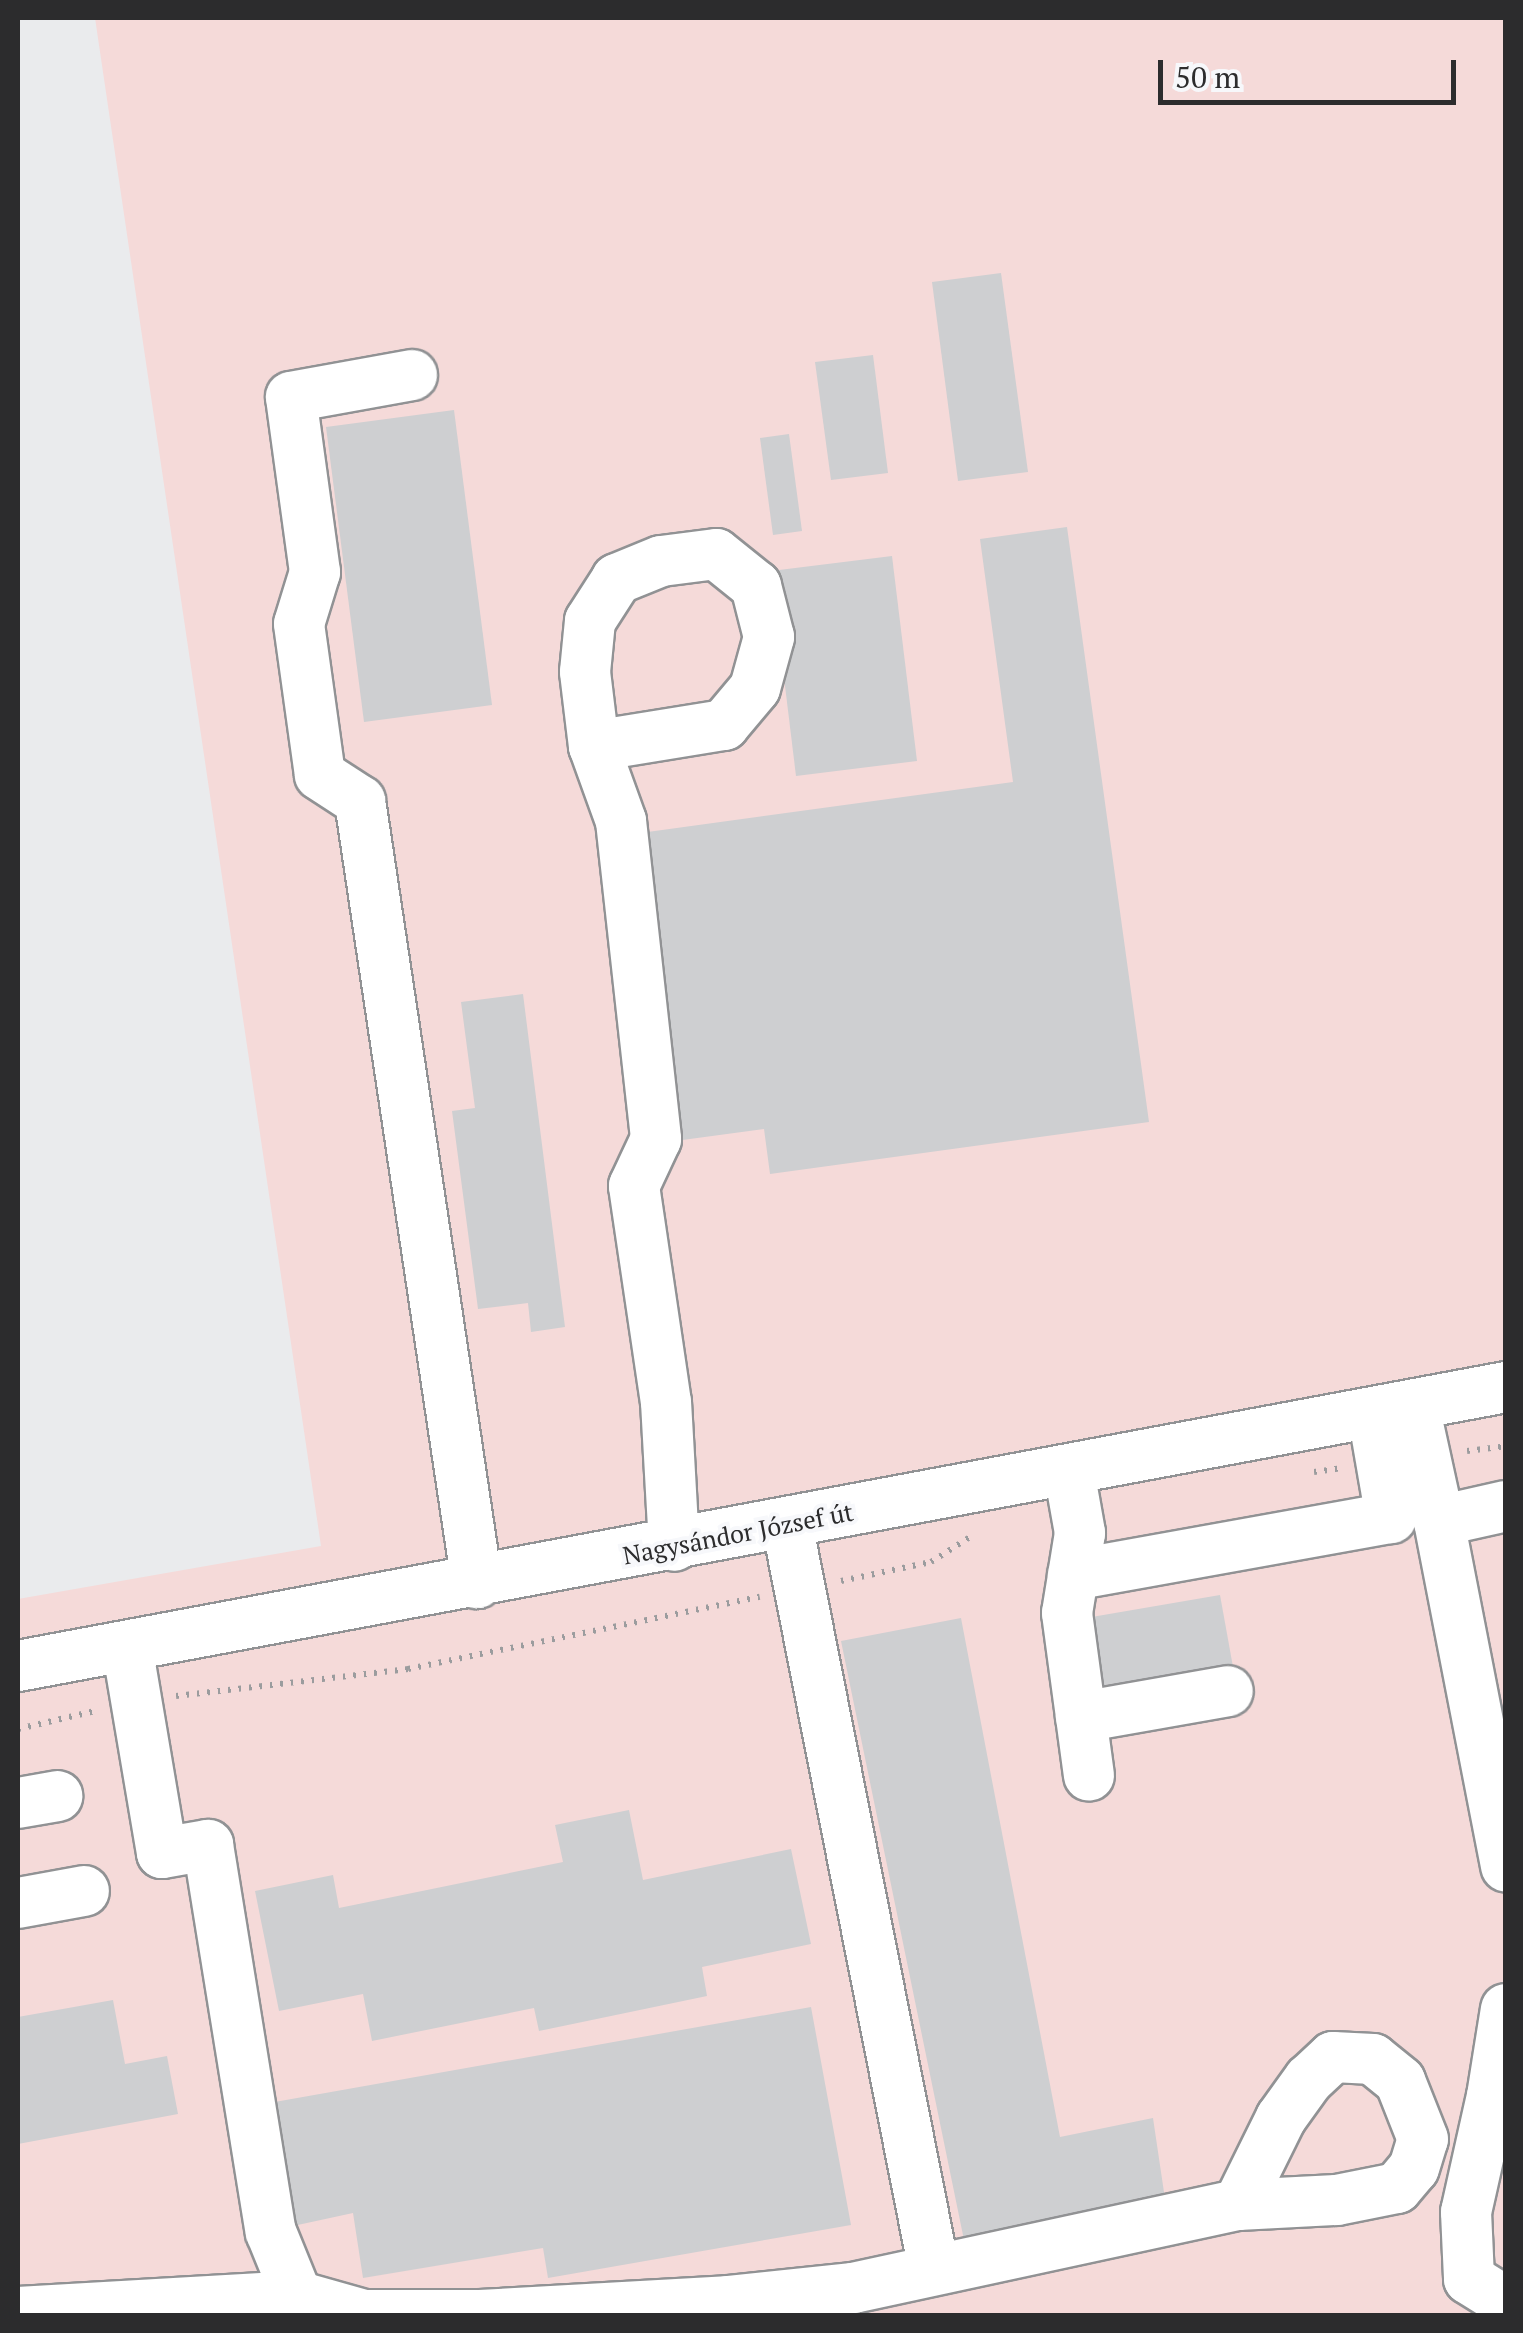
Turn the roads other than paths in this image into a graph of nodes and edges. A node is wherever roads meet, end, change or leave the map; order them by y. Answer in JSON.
{"nodes":[{"id":1,"x":412,"y":375,"type":"dead end"},
{"id":2,"x":594,"y":746,"type":"dead end"},
{"id":3,"x":1506,"y":1387,"type":"edge"},
{"id":4,"x":1437,"y":1404,"type":"edge"},
{"id":5,"x":1069,"y":1471,"type":"junction"},
{"id":6,"x":1506,"y":1506,"type":"edge"},
{"id":7,"x":1438,"y":1521,"type":"junction"},
{"id":8,"x":787,"y":1524,"type":"junction"},
{"id":9,"x":674,"y":1546,"type":"junction"},
{"id":10,"x":1073,"y":1575,"type":"junction"},
{"id":11,"x":477,"y":1583,"type":"junction"},
{"id":12,"x":127,"y":1646,"type":"junction"},
{"id":13,"x":18,"y":1666,"type":"edge"},
{"id":14,"x":1228,"y":1691,"type":"dead end"},
{"id":15,"x":1081,"y":1717,"type":"junction"},
{"id":16,"x":1089,"y":1776,"type":"dead end"},
{"id":17,"x":1506,"y":1867,"type":"edge"},
{"id":18,"x":84,"y":1891,"type":"dead end"},
{"id":19,"x":18,"y":1903,"type":"edge"},
{"id":20,"x":1506,"y":2009,"type":"edge"},
{"id":21,"x":1238,"y":2204,"type":"dead end"},
{"id":22,"x":934,"y":2268,"type":"junction"},
{"id":23,"x":297,"y":2296,"type":"junction"},
{"id":24,"x":1506,"y":2302,"type":"edge"},
{"id":25,"x":18,"y":2312,"type":"edge"}],
"edges":[{"from":1,"to":11,"type":"street"},
{"from":2,"to":9,"type":"street"},
{"from":3,"to":4,"type":"street","name":"Nagysándor József út"},
{"from":4,"to":5,"type":"street","name":"Nagysándor József út"},
{"from":4,"to":7,"type":"street"},
{"from":4,"to":10,"type":"street"},
{"from":5,"to":8,"type":"street","name":"Nagysándor József út"},
{"from":5,"to":10,"type":"street"},
{"from":6,"to":7,"type":"street"},
{"from":7,"to":17,"type":"street"},
{"from":8,"to":9,"type":"street","name":"Nagysándor József út"},
{"from":8,"to":22,"type":"street"},
{"from":9,"to":11,"type":"street","name":"Nagysándor József út"},
{"from":10,"to":15,"type":"street"},
{"from":11,"to":12,"type":"street","name":"Nagysándor József út"},
{"from":12,"to":13,"type":"street","name":"Nagysándor József út"},
{"from":12,"to":23,"type":"street"},
{"from":14,"to":15,"type":"street"},
{"from":15,"to":16,"type":"street"},
{"from":18,"to":19,"type":"street"},
{"from":20,"to":24,"type":"street"},
{"from":21,"to":22,"type":"street"},
{"from":22,"to":23,"type":"street"},
{"from":23,"to":25,"type":"street"}]}
